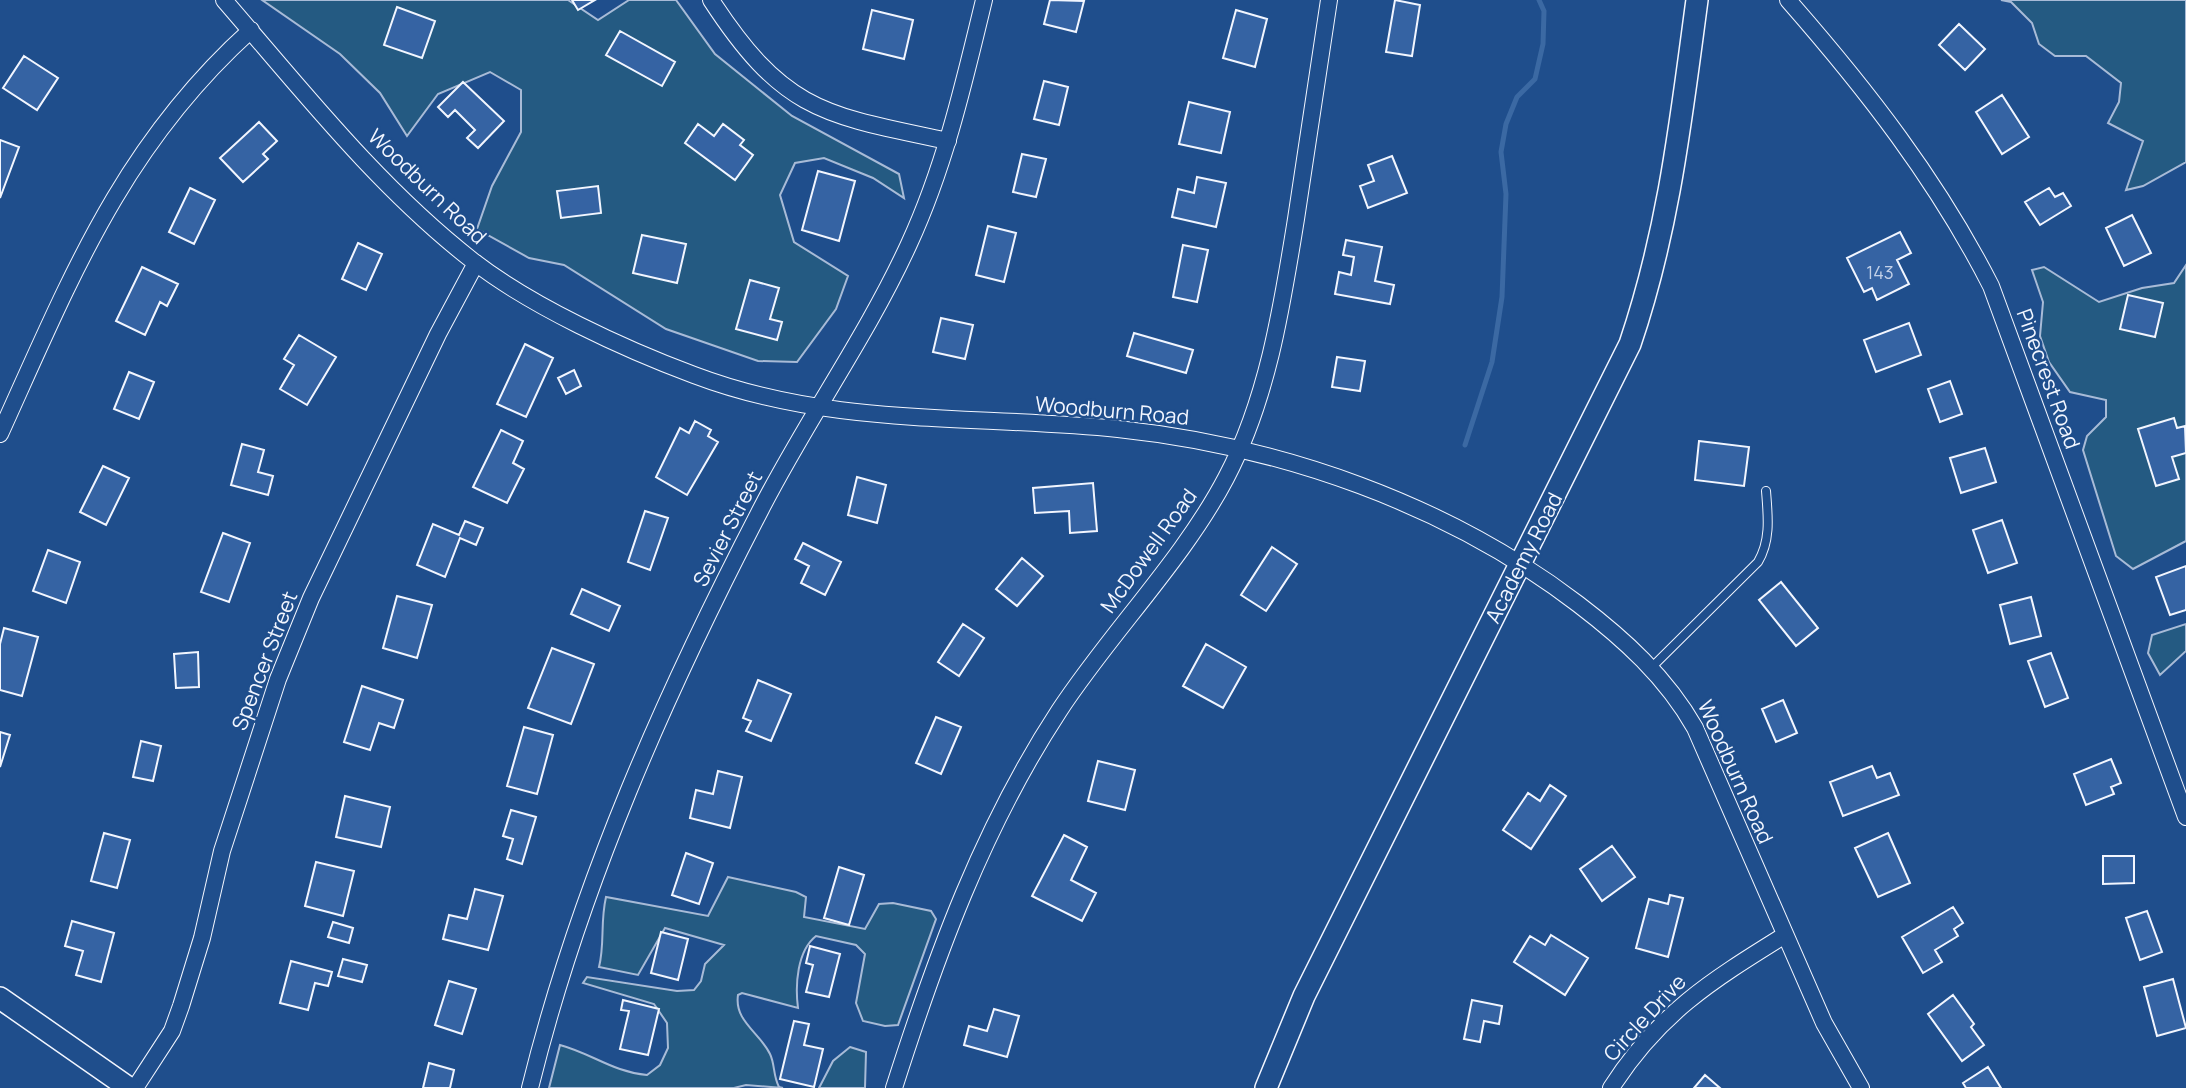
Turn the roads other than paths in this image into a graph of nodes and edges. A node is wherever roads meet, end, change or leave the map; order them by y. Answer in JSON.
{"nodes":[{"id":1,"x":224,"y":0,"type":"edge"},
{"id":2,"x":711,"y":0,"type":"edge"},
{"id":3,"x":984,"y":0,"type":"edge"},
{"id":4,"x":1329,"y":0,"type":"edge"},
{"id":5,"x":1697,"y":0,"type":"edge"},
{"id":6,"x":1788,"y":0,"type":"edge"},
{"id":7,"x":251,"y":30,"type":"junction"},
{"id":8,"x":948,"y":141,"type":"junction"},
{"id":9,"x":476,"y":263,"type":"junction"},
{"id":10,"x":815,"y":409,"type":"junction"},
{"id":11,"x":0,"y":434,"type":"edge"},
{"id":12,"x":1238,"y":449,"type":"junction"},
{"id":13,"x":1766,"y":491,"type":"dead end"},
{"id":14,"x":1522,"y":563,"type":"junction"},
{"id":15,"x":1651,"y":667,"type":"junction"},
{"id":16,"x":2186,"y":817,"type":"edge"},
{"id":17,"x":1785,"y":935,"type":"junction"},
{"id":18,"x":0,"y":998,"type":"edge"},
{"id":19,"x":129,"y":1088,"type":"edge"},
{"id":20,"x":135,"y":1088,"type":"edge"},
{"id":21,"x":530,"y":1088,"type":"edge"},
{"id":22,"x":894,"y":1088,"type":"edge"},
{"id":23,"x":1266,"y":1088,"type":"edge"},
{"id":24,"x":1611,"y":1088,"type":"edge"},
{"id":25,"x":1861,"y":1088,"type":"edge"}],
"edges":[{"from":1,"to":7,"type":"street","name":"Woodburn Road"},
{"from":2,"to":8,"type":"street"},
{"from":3,"to":8,"type":"street","name":"Sevier Street"},
{"from":4,"to":12,"type":"street","name":"McDowell Road"},
{"from":5,"to":14,"type":"main road","name":"Academy Road"},
{"from":6,"to":16,"type":"street","name":"Pinecrest Road"},
{"from":7,"to":9,"type":"street","name":"Woodburn Road"},
{"from":7,"to":11,"type":"street"},
{"from":8,"to":10,"type":"street","name":"Sevier Street"},
{"from":9,"to":10,"type":"street","name":"Woodburn Road"},
{"from":9,"to":20,"type":"street","name":"Spencer Street"},
{"from":10,"to":12,"type":"street","name":"Woodburn Road"},
{"from":10,"to":21,"type":"street","name":"Sevier Street"},
{"from":12,"to":14,"type":"street","name":"Woodburn Road"},
{"from":12,"to":22,"type":"street","name":"McDowell Road"},
{"from":13,"to":15,"type":"lane"},
{"from":14,"to":15,"type":"street","name":"Woodburn Road"},
{"from":14,"to":23,"type":"main road","name":"Academy Road"},
{"from":15,"to":17,"type":"street","name":"Woodburn Road"},
{"from":17,"to":24,"type":"street","name":"Circle Drive"},
{"from":17,"to":25,"type":"street","name":"Woodburn Road"},
{"from":18,"to":19,"type":"main road"}]}
